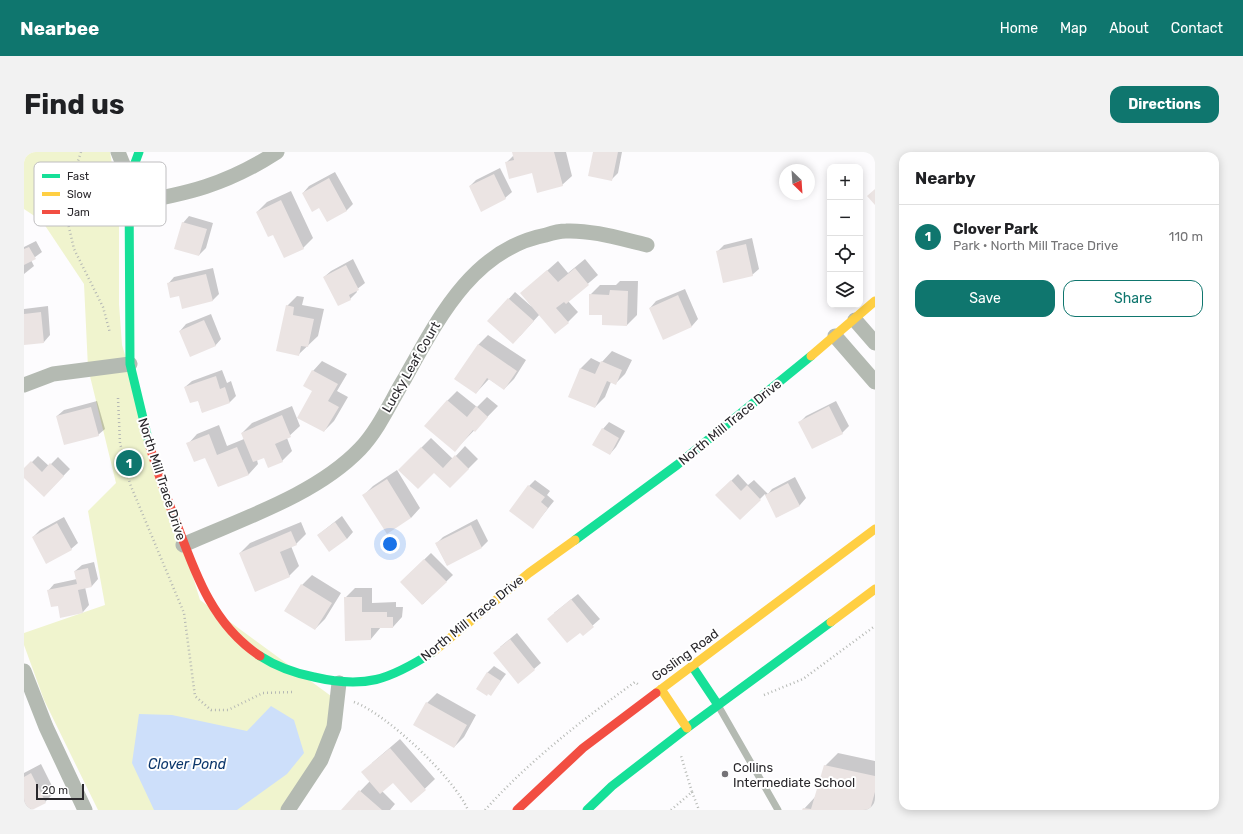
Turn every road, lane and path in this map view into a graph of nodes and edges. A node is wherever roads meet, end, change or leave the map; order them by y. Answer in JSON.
{"nodes":[{"id":1,"x":118,"y":152,"type":"edge"},
{"id":2,"x":139,"y":152,"type":"edge"},
{"id":3,"x":277,"y":152,"type":"edge"},
{"id":4,"x":122,"y":162,"type":"edge"},
{"id":5,"x":135,"y":162,"type":"edge"},
{"id":6,"x":166,"y":197,"type":"edge"},
{"id":7,"x":128,"y":226,"type":"edge"},
{"id":8,"x":647,"y":245,"type":"dead end"},
{"id":9,"x":875,"y":301,"type":"edge"},
{"id":10,"x":855,"y":320,"type":"junction"},
{"id":11,"x":835,"y":336,"type":"junction"},
{"id":12,"x":875,"y":343,"type":"edge"},
{"id":13,"x":130,"y":364,"type":"junction"},
{"id":14,"x":875,"y":382,"type":"edge"},
{"id":15,"x":24,"y":385,"type":"edge"},
{"id":16,"x":875,"y":529,"type":"edge"},
{"id":17,"x":183,"y":545,"type":"junction"},
{"id":18,"x":875,"y":589,"type":"edge"},
{"id":19,"x":875,"y":626,"type":"edge"},
{"id":20,"x":692,"y":666,"type":"junction"},
{"id":21,"x":24,"y":671,"type":"edge"},
{"id":22,"x":339,"y":683,"type":"junction"},
{"id":23,"x":661,"y":688,"type":"junction"},
{"id":24,"x":760,"y":697,"type":"dead end"},
{"id":25,"x":718,"y":705,"type":"junction"},
{"id":26,"x":687,"y":728,"type":"junction"},
{"id":27,"x":680,"y":752,"type":"dead end"},
{"id":28,"x":692,"y":792,"type":"junction"},
{"id":29,"x":85,"y":810,"type":"edge"},
{"id":30,"x":288,"y":810,"type":"edge"},
{"id":31,"x":517,"y":810,"type":"edge"},
{"id":32,"x":587,"y":810,"type":"edge"},
{"id":33,"x":671,"y":810,"type":"edge"},
{"id":34,"x":699,"y":810,"type":"edge"},
{"id":35,"x":778,"y":810,"type":"edge"}],
"edges":[{"from":1,"to":4,"type":"street","name":"North Mill Trace Drive"},
{"from":2,"to":5,"type":"street","name":"North Mill Trace Drive"},
{"from":3,"to":6,"type":"street"},
{"from":7,"to":13,"type":"street","name":"North Mill Trace Drive"},
{"from":8,"to":17,"type":"street","name":"Lucky Leaf Court"},
{"from":9,"to":10,"type":"street","name":"North Mill Trace Drive"},
{"from":10,"to":11,"type":"street","name":"North Mill Trace Drive"},
{"from":10,"to":12,"type":"street"},
{"from":11,"to":14,"type":"street"},
{"from":11,"to":22,"type":"street","name":"North Mill Trace Drive"},
{"from":13,"to":15,"type":"street"},
{"from":13,"to":17,"type":"street","name":"North Mill Trace Drive"},
{"from":16,"to":20,"type":"street","name":"Gosling Road"},
{"from":17,"to":22,"type":"street","name":"North Mill Trace Drive"},
{"from":18,"to":25,"type":"street"},
{"from":19,"to":24,"type":"path"},
{"from":20,"to":23,"type":"street","name":"Gosling Road"},
{"from":20,"to":25,"type":"street"},
{"from":21,"to":29,"type":"street"},
{"from":22,"to":30,"type":"street"},
{"from":23,"to":26,"type":"street"},
{"from":23,"to":31,"type":"street","name":"Gosling Road"},
{"from":25,"to":26,"type":"street"},
{"from":25,"to":35,"type":"lane"},
{"from":26,"to":32,"type":"street"},
{"from":27,"to":28,"type":"path"},
{"from":28,"to":33,"type":"path"},
{"from":28,"to":34,"type":"path"}]}
